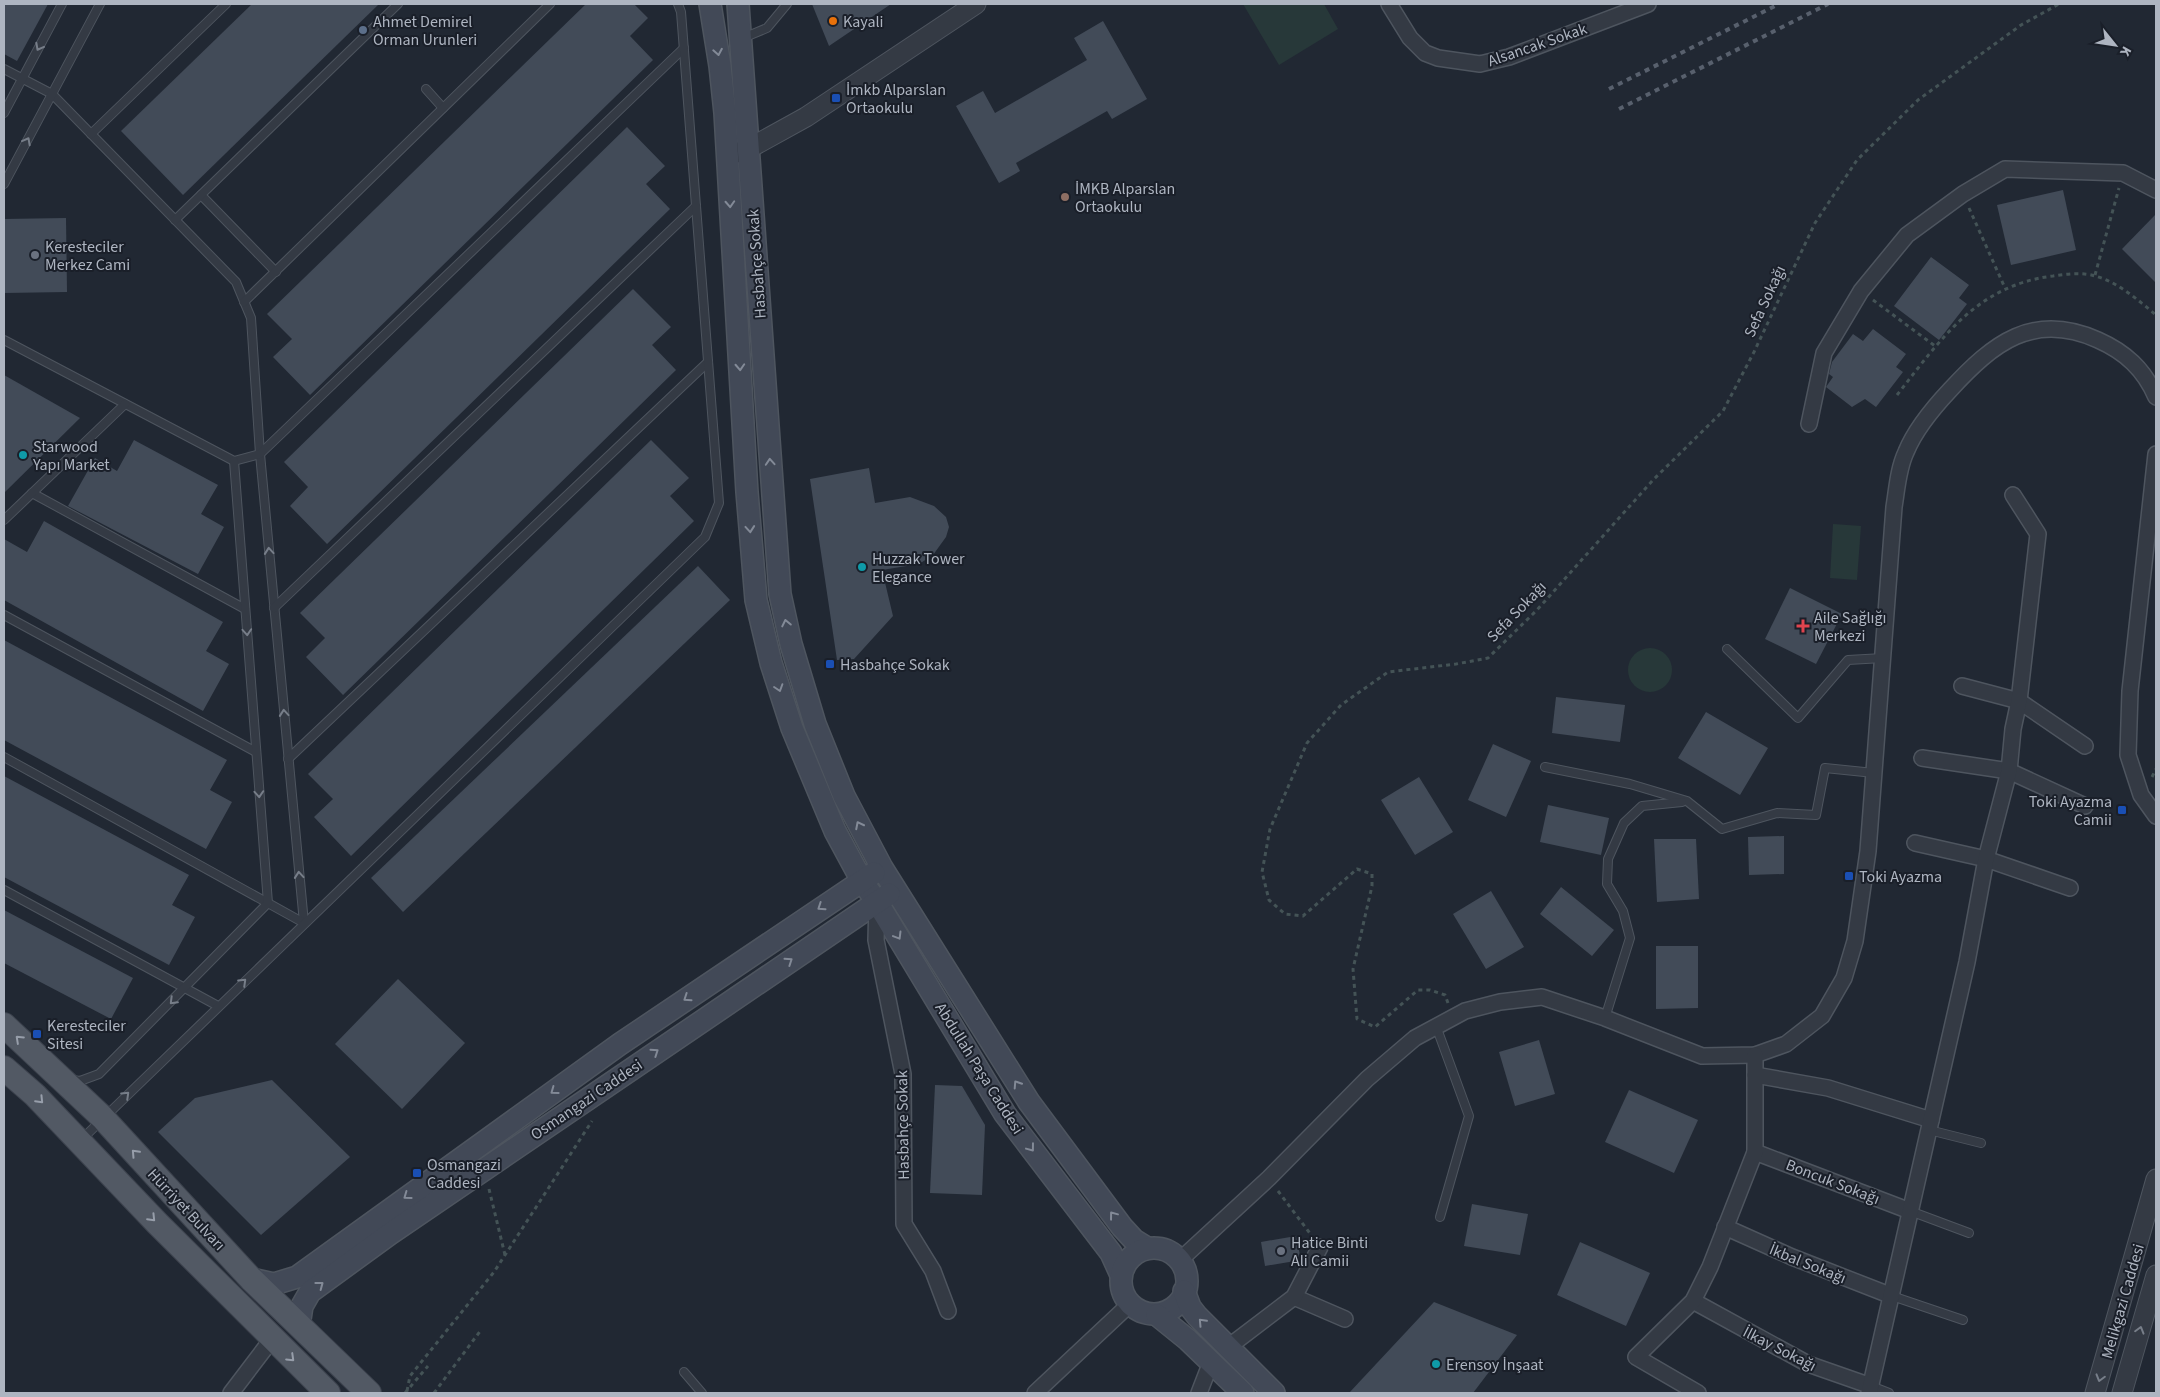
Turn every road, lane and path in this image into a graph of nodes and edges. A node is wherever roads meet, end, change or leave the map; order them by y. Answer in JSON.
{"nodes":[{"id":1,"x":62,"y":4,"type":"edge"},
{"id":2,"x":100,"y":4,"type":"edge"},
{"id":3,"x":226,"y":4,"type":"edge"},
{"id":4,"x":398,"y":4,"type":"edge"},
{"id":5,"x":550,"y":4,"type":"edge"},
{"id":6,"x":678,"y":4,"type":"edge"},
{"id":7,"x":710,"y":4,"type":"edge"},
{"id":8,"x":738,"y":4,"type":"edge"},
{"id":9,"x":787,"y":4,"type":"edge"},
{"id":10,"x":976,"y":4,"type":"edge"},
{"id":11,"x":1389,"y":4,"type":"edge"},
{"id":12,"x":1648,"y":4,"type":"edge"},
{"id":13,"x":2059,"y":4,"type":"edge"},
{"id":14,"x":741,"y":39,"type":"junction"},
{"id":15,"x":684,"y":48,"type":"junction"},
{"id":16,"x":4,"y":69,"type":"edge"},
{"id":17,"x":22,"y":78,"type":"junction"},
{"id":18,"x":426,"y":89,"type":"dead end"},
{"id":19,"x":52,"y":94,"type":"junction"},
{"id":20,"x":443,"y":108,"type":"junction"},
{"id":21,"x":4,"y":113,"type":"edge"},
{"id":22,"x":91,"y":134,"type":"junction"},
{"id":23,"x":748,"y":150,"type":"junction"},
{"id":24,"x":727,"y":156,"type":"junction"},
{"id":25,"x":2123,"y":173,"type":"junction"},
{"id":26,"x":4,"y":184,"type":"edge"},
{"id":27,"x":2156,"y":190,"type":"edge"},
{"id":28,"x":1963,"y":194,"type":"junction"},
{"id":29,"x":201,"y":195,"type":"junction"},
{"id":30,"x":696,"y":206,"type":"junction"},
{"id":31,"x":175,"y":220,"type":"junction"},
{"id":32,"x":276,"y":272,"type":"junction"},
{"id":33,"x":2094,"y":275,"type":"junction"},
{"id":34,"x":2004,"y":288,"type":"junction"},
{"id":35,"x":1861,"y":291,"type":"junction"},
{"id":36,"x":244,"y":302,"type":"junction"},
{"id":37,"x":2156,"y":315,"type":"edge"},
{"id":38,"x":4,"y":340,"type":"edge"},
{"id":39,"x":1935,"y":346,"type":"junction"},
{"id":40,"x":708,"y":362,"type":"junction"},
{"id":41,"x":1897,"y":395,"type":"dead end"},
{"id":42,"x":2156,"y":397,"type":"edge"},
{"id":43,"x":125,"y":404,"type":"junction"},
{"id":44,"x":1809,"y":424,"type":"dead end"},
{"id":45,"x":260,"y":454,"type":"junction"},
{"id":46,"x":2156,"y":454,"type":"edge"},
{"id":47,"x":234,"y":462,"type":"junction"},
{"id":48,"x":32,"y":492,"type":"junction"},
{"id":49,"x":2013,"y":495,"type":"dead end"},
{"id":50,"x":4,"y":520,"type":"edge"},
{"id":51,"x":274,"y":608,"type":"junction"},
{"id":52,"x":245,"y":609,"type":"junction"},
{"id":53,"x":4,"y":615,"type":"edge"},
{"id":54,"x":1727,"y":649,"type":"dead end"},
{"id":55,"x":1883,"y":658,"type":"junction"},
{"id":56,"x":1962,"y":686,"type":"dead end"},
{"id":57,"x":2019,"y":701,"type":"junction"},
{"id":58,"x":2085,"y":746,"type":"dead end"},
{"id":59,"x":256,"y":752,"type":"junction"},
{"id":60,"x":4,"y":757,"type":"edge"},
{"id":61,"x":1922,"y":758,"type":"dead end"},
{"id":62,"x":288,"y":759,"type":"junction"},
{"id":63,"x":1545,"y":767,"type":"dead end"},
{"id":64,"x":2009,"y":771,"type":"junction"},
{"id":65,"x":1874,"y":773,"type":"junction"},
{"id":66,"x":1686,"y":801,"type":"junction"},
{"id":67,"x":2085,"y":806,"type":"dead end"},
{"id":68,"x":2156,"y":816,"type":"edge"},
{"id":69,"x":1915,"y":843,"type":"dead end"},
{"id":70,"x":1986,"y":859,"type":"junction"},
{"id":71,"x":882,"y":868,"type":"junction"},
{"id":72,"x":862,"y":881,"type":"junction"},
{"id":73,"x":2070,"y":888,"type":"dead end"},
{"id":74,"x":4,"y":890,"type":"edge"},
{"id":75,"x":896,"y":890,"type":"junction"},
{"id":76,"x":878,"y":902,"type":"junction"},
{"id":77,"x":268,"y":903,"type":"junction"},
{"id":78,"x":304,"y":923,"type":"junction"},
{"id":79,"x":186,"y":988,"type":"junction"},
{"id":80,"x":218,"y":1006,"type":"junction"},
{"id":81,"x":1452,"y":1018,"type":"junction"},
{"id":82,"x":1605,"y":1018,"type":"junction"},
{"id":83,"x":4,"y":1025,"type":"edge"},
{"id":84,"x":1436,"y":1026,"type":"junction"},
{"id":85,"x":1755,"y":1055,"type":"junction"},
{"id":86,"x":4,"y":1069,"type":"edge"},
{"id":87,"x":1755,"y":1075,"type":"junction"},
{"id":88,"x":60,"y":1077,"type":"junction"},
{"id":89,"x":597,"y":1113,"type":"dead end"},
{"id":90,"x":102,"y":1117,"type":"junction"},
{"id":91,"x":1930,"y":1125,"type":"junction"},
{"id":92,"x":79,"y":1142,"type":"junction"},
{"id":93,"x":1981,"y":1143,"type":"dead end"},
{"id":94,"x":1755,"y":1152,"type":"junction"},
{"id":95,"x":1269,"y":1178,"type":"junction"},
{"id":96,"x":2156,"y":1179,"type":"edge"},
{"id":97,"x":488,"y":1188,"type":"dead end"},
{"id":98,"x":1910,"y":1211,"type":"junction"},
{"id":99,"x":1440,"y":1217,"type":"dead end"},
{"id":100,"x":2151,"y":1220,"type":"edge"},
{"id":101,"x":1725,"y":1227,"type":"junction"},
{"id":102,"x":1969,"y":1233,"type":"dead end"},
{"id":103,"x":1320,"y":1247,"type":"joint"},
{"id":104,"x":1147,"y":1248,"type":"junction"},
{"id":105,"x":505,"y":1255,"type":"junction"},
{"id":106,"x":1180,"y":1260,"type":"junction"},
{"id":107,"x":1121,"y":1275,"type":"junction"},
{"id":108,"x":2156,"y":1275,"type":"edge"},
{"id":109,"x":251,"y":1279,"type":"junction"},
{"id":110,"x":1184,"y":1291,"type":"junction"},
{"id":111,"x":1892,"y":1296,"type":"junction"},
{"id":112,"x":1294,"y":1297,"type":"junction"},
{"id":113,"x":1693,"y":1301,"type":"junction"},
{"id":114,"x":1130,"y":1304,"type":"junction"},
{"id":115,"x":2152,"y":1304,"type":"edge"},
{"id":116,"x":948,"y":1310,"type":"dead end"},
{"id":117,"x":1157,"y":1315,"type":"junction"},
{"id":118,"x":1346,"y":1319,"type":"dead end"},
{"id":119,"x":1963,"y":1320,"type":"dead end"},
{"id":120,"x":299,"y":1326,"type":"junction"},
{"id":121,"x":481,"y":1330,"type":"dead end"},
{"id":122,"x":272,"y":1339,"type":"junction"},
{"id":123,"x":1227,"y":1348,"type":"junction"},
{"id":124,"x":1211,"y":1362,"type":"junction"},
{"id":125,"x":428,"y":1366,"type":"dead end"},
{"id":126,"x":684,"y":1372,"type":"dead end"},
{"id":127,"x":1870,"y":1390,"type":"edge"},
{"id":128,"x":406,"y":1392,"type":"edge"},
{"id":129,"x":231,"y":1393,"type":"edge"},
{"id":130,"x":328,"y":1393,"type":"edge"},
{"id":131,"x":369,"y":1393,"type":"edge"},
{"id":132,"x":434,"y":1393,"type":"edge"},
{"id":133,"x":702,"y":1393,"type":"edge"},
{"id":134,"x":1035,"y":1393,"type":"edge"},
{"id":135,"x":1199,"y":1393,"type":"edge"},
{"id":136,"x":1243,"y":1393,"type":"edge"},
{"id":137,"x":1274,"y":1393,"type":"edge"},
{"id":138,"x":1698,"y":1393,"type":"edge"},
{"id":139,"x":1889,"y":1393,"type":"edge"},
{"id":140,"x":2095,"y":1393,"type":"edge"},
{"id":141,"x":2122,"y":1393,"type":"edge"}],
"edges":[{"from":1,"to":17,"type":"lane","one_way":true},
{"from":2,"to":19,"type":"lane"},
{"from":3,"to":22,"type":"lane"},
{"from":4,"to":29,"type":"lane"},
{"from":5,"to":20,"type":"lane"},
{"from":6,"to":15,"type":"lane"},
{"from":7,"to":24,"type":"main road","name":"Hasbahçe Sokak","one_way":true},
{"from":8,"to":14,"type":"main road","name":"Hasbahçe Sokak"},
{"from":9,"to":14,"type":"lane"},
{"from":10,"to":23,"type":"street"},
{"from":11,"to":12,"type":"street","name":"Alsancak Sokak"},
{"from":13,"to":81,"type":"path","name":"Sefa Sokağı"},
{"from":14,"to":23,"type":"main road","name":"Hasbahçe Sokak"},
{"from":15,"to":30,"type":"lane"},
{"from":15,"to":45,"type":"lane"},
{"from":16,"to":17,"type":"lane"},
{"from":17,"to":19,"type":"lane"},
{"from":17,"to":21,"type":"lane"},
{"from":18,"to":20,"type":"lane"},
{"from":19,"to":22,"type":"lane"},
{"from":26,"to":19,"type":"lane","one_way":true},
{"from":20,"to":32,"type":"lane"},
{"from":22,"to":31,"type":"lane"},
{"from":23,"to":24,"type":"street"},
{"from":71,"to":23,"type":"main road","name":"Hasbahçe Sokak","one_way":true},
{"from":24,"to":72,"type":"main road","name":"Hasbahçe Sokak","one_way":true},
{"from":25,"to":27,"type":"street"},
{"from":25,"to":28,"type":"street"},
{"from":25,"to":33,"type":"path"},
{"from":28,"to":34,"type":"path"},
{"from":28,"to":35,"type":"street"},
{"from":29,"to":31,"type":"lane"},
{"from":29,"to":32,"type":"lane"},
{"from":30,"to":40,"type":"lane"},
{"from":30,"to":51,"type":"lane"},
{"from":31,"to":36,"type":"lane"},
{"from":32,"to":36,"type":"lane"},
{"from":33,"to":34,"type":"path"},
{"from":33,"to":37,"type":"path"},
{"from":34,"to":39,"type":"path"},
{"from":35,"to":39,"type":"path"},
{"from":35,"to":44,"type":"street"},
{"from":36,"to":45,"type":"lane"},
{"from":38,"to":43,"type":"lane"},
{"from":39,"to":41,"type":"path"},
{"from":40,"to":62,"type":"lane"},
{"from":40,"to":78,"type":"lane"},
{"from":42,"to":55,"type":"street"},
{"from":43,"to":47,"type":"lane"},
{"from":43,"to":48,"type":"lane"},
{"from":45,"to":47,"type":"lane"},
{"from":51,"to":45,"type":"lane","one_way":true},
{"from":46,"to":68,"type":"street"},
{"from":47,"to":52,"type":"lane"},
{"from":48,"to":50,"type":"lane"},
{"from":48,"to":52,"type":"lane"},
{"from":49,"to":57,"type":"street"},
{"from":62,"to":51,"type":"lane","one_way":true},
{"from":52,"to":59,"type":"lane","one_way":true},
{"from":53,"to":59,"type":"lane"},
{"from":54,"to":55,"type":"lane"},
{"from":55,"to":65,"type":"street"},
{"from":56,"to":57,"type":"street"},
{"from":57,"to":58,"type":"street"},
{"from":57,"to":64,"type":"street"},
{"from":59,"to":77,"type":"lane","one_way":true},
{"from":60,"to":77,"type":"lane"},
{"from":61,"to":64,"type":"street"},
{"from":78,"to":62,"type":"lane","one_way":true},
{"from":63,"to":66,"type":"lane"},
{"from":64,"to":67,"type":"street"},
{"from":64,"to":70,"type":"street"},
{"from":65,"to":66,"type":"lane"},
{"from":65,"to":85,"type":"street"},
{"from":66,"to":82,"type":"lane"},
{"from":69,"to":70,"type":"street"},
{"from":70,"to":73,"type":"street"},
{"from":70,"to":91,"type":"street"},
{"from":71,"to":72,"type":"main road","name":"Osmangazi Caddesi"},
{"from":71,"to":75,"type":"main road","name":"Hasbahçe Sokak"},
{"from":72,"to":76,"type":"main road","name":"Abdullah Paşa Caddesi"},
{"from":72,"to":109,"type":"main road","name":"Osmangazi Caddesi","one_way":true},
{"from":74,"to":79,"type":"lane"},
{"from":75,"to":76,"type":"main road","name":"Osmangazi Caddesi"},
{"from":104,"to":75,"type":"main road","name":"Abdullah Paşa Caddesi","one_way":true},
{"from":76,"to":107,"type":"main road","name":"Abdullah Paşa Caddesi","one_way":true},
{"from":76,"to":116,"type":"street","name":"Hasbahçe Sokak"},
{"from":120,"to":76,"type":"main road","name":"Osmangazi Caddesi","one_way":true},
{"from":77,"to":78,"type":"lane"},
{"from":77,"to":79,"type":"lane"},
{"from":80,"to":78,"type":"lane","one_way":true},
{"from":79,"to":80,"type":"lane"},
{"from":79,"to":88,"type":"lane","one_way":true},
{"from":90,"to":80,"type":"lane","one_way":true},
{"from":81,"to":82,"type":"street"},
{"from":81,"to":84,"type":"street"},
{"from":82,"to":85,"type":"street"},
{"from":88,"to":83,"type":"main road","name":"Hürriyet Bulvarı","one_way":true},
{"from":84,"to":95,"type":"street"},
{"from":84,"to":99,"type":"lane"},
{"from":85,"to":87,"type":"street"},
{"from":86,"to":92,"type":"main road","name":"Hürriyet Bulvarı","one_way":true},
{"from":87,"to":91,"type":"street"},
{"from":87,"to":94,"type":"street"},
{"from":88,"to":90,"type":"main road","name":"Hürriyet Bulvarı"},
{"from":89,"to":105,"type":"path"},
{"from":90,"to":92,"type":"lane"},
{"from":109,"to":90,"type":"main road","name":"Hürriyet Bulvarı","one_way":true},
{"from":91,"to":93,"type":"lane"},
{"from":91,"to":98,"type":"street"},
{"from":92,"to":122,"type":"main road","name":"Hürriyet Bulvarı","one_way":true},
{"from":94,"to":98,"type":"street","name":"Boncuk Sokağı"},
{"from":94,"to":101,"type":"street"},
{"from":95,"to":103,"type":"path"},
{"from":95,"to":106,"type":"street"},
{"from":96,"to":100,"type":"street","name":"Melikgazi Caddesi"},
{"from":97,"to":105,"type":"path"},
{"from":98,"to":102,"type":"lane"},
{"from":98,"to":111,"type":"street"},
{"from":100,"to":140,"type":"street","name":"Melikgazi Caddesi","one_way":true},
{"from":101,"to":111,"type":"street","name":"İkbal Sokağı"},
{"from":101,"to":113,"type":"street"},
{"from":103,"to":112,"type":"street"},
{"from":104,"to":106,"type":"main road"},
{"from":104,"to":107,"type":"main road"},
{"from":105,"to":128,"type":"path"},
{"from":106,"to":110,"type":"main road"},
{"from":107,"to":114,"type":"main road"},
{"from":108,"to":115,"type":"street","name":"Melikgazi Caddesi"},
{"from":109,"to":120,"type":"main road","name":"Hürriyet Bulvarı"},
{"from":110,"to":117,"type":"main road"},
{"from":123,"to":110,"type":"main road","one_way":true},
{"from":111,"to":119,"type":"lane"},
{"from":111,"to":127,"type":"street"},
{"from":112,"to":118,"type":"street"},
{"from":112,"to":123,"type":"street"},
{"from":113,"to":127,"type":"street","name":"İlkay Sokağı"},
{"from":113,"to":138,"type":"street"},
{"from":114,"to":117,"type":"main road"},
{"from":114,"to":134,"type":"street"},
{"from":141,"to":115,"type":"street","name":"Melikgazi Caddesi","one_way":true},
{"from":117,"to":124,"type":"main road"},
{"from":120,"to":131,"type":"main road","name":"Hürriyet Bulvarı"},
{"from":121,"to":132,"type":"path"},
{"from":122,"to":129,"type":"street"},
{"from":122,"to":130,"type":"main road","name":"Hürriyet Bulvarı","one_way":true},
{"from":123,"to":137,"type":"main road"},
{"from":124,"to":135,"type":"street"},
{"from":124,"to":136,"type":"main road"},
{"from":125,"to":128,"type":"path"},
{"from":126,"to":133,"type":"lane"},
{"from":127,"to":139,"type":"lane"}]}
